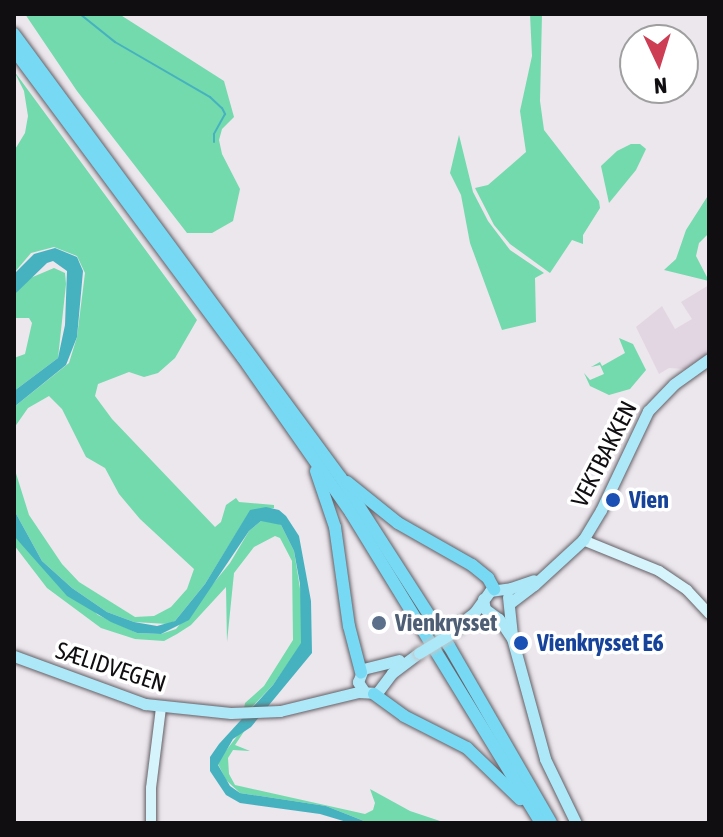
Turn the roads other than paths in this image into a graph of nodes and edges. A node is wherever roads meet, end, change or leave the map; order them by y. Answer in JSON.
{"nodes":[{"id":1,"x":14,"y":34,"type":"edge"},
{"id":2,"x":14,"y":50,"type":"edge"},
{"id":3,"x":709,"y":359,"type":"edge"},
{"id":4,"x":305,"y":446,"type":"junction"},
{"id":5,"x":341,"y":478,"type":"junction"},
{"id":6,"x":583,"y":540,"type":"junction"},
{"id":7,"x":545,"y":575,"type":"junction"},
{"id":8,"x":498,"y":590,"type":"junction"},
{"id":9,"x":483,"y":599,"type":"junction"},
{"id":10,"x":509,"y":606,"type":"junction"},
{"id":11,"x":709,"y":614,"type":"edge"},
{"id":12,"x":492,"y":615,"type":"junction"},
{"id":13,"x":459,"y":627,"type":"junction"},
{"id":14,"x":512,"y":638,"type":"junction"},
{"id":15,"x":418,"y":652,"type":"junction"},
{"id":16,"x":14,"y":656,"type":"edge"},
{"id":17,"x":378,"y":667,"type":"junction"},
{"id":18,"x":359,"y":675,"type":"junction"},
{"id":19,"x":386,"y":679,"type":"junction"},
{"id":20,"x":369,"y":693,"type":"junction"},
{"id":21,"x":336,"y":697,"type":"junction"},
{"id":22,"x":166,"y":709,"type":"junction"},
{"id":23,"x":532,"y":808,"type":"junction"},
{"id":24,"x":151,"y":823,"type":"edge"},
{"id":25,"x":541,"y":823,"type":"edge"},
{"id":26,"x":551,"y":823,"type":"edge"},
{"id":27,"x":576,"y":823,"type":"edge"}],
"edges":[{"from":1,"to":5,"type":"highway"},
{"from":2,"to":4,"type":"highway"},
{"from":3,"to":6,"type":"main road","name":"VEKTBAKKEN"},
{"from":4,"to":18,"type":"highway"},
{"from":4,"to":23,"type":"highway"},
{"from":5,"to":8,"type":"highway"},
{"from":5,"to":26,"type":"highway"},
{"from":6,"to":7,"type":"main road","name":"VEKTBAKKEN"},
{"from":6,"to":11,"type":"main road"},
{"from":7,"to":8,"type":"main road","name":"VEKTBAKKEN"},
{"from":7,"to":10,"type":"main road","name":"VEKTBAKKEN"},
{"from":8,"to":9,"type":"main road"},
{"from":8,"to":10,"type":"main road"},
{"from":9,"to":12,"type":"main road"},
{"from":9,"to":13,"type":"main road"},
{"from":10,"to":12,"type":"main road","name":"VEKTBAKKEN"},
{"from":10,"to":14,"type":"main road"},
{"from":12,"to":13,"type":"main road","name":"VEKTBAKKEN"},
{"from":12,"to":14,"type":"main road"},
{"from":13,"to":15,"type":"main road","bridge":true},
{"from":14,"to":27,"type":"main road"},
{"from":15,"to":17,"type":"main road"},
{"from":15,"to":19,"type":"main road"},
{"from":16,"to":22,"type":"main road","name":"SÆLIDVEGEN"},
{"from":17,"to":18,"type":"main road"},
{"from":17,"to":19,"type":"main road"},
{"from":18,"to":20,"type":"main road"},
{"from":18,"to":21,"type":"main road"},
{"from":19,"to":20,"type":"main road"},
{"from":20,"to":21,"type":"main road"},
{"from":20,"to":23,"type":"highway"},
{"from":21,"to":22,"type":"main road","name":"SÆLIDVEGEN"},
{"from":22,"to":24,"type":"main road"},
{"from":23,"to":25,"type":"highway"}]}
